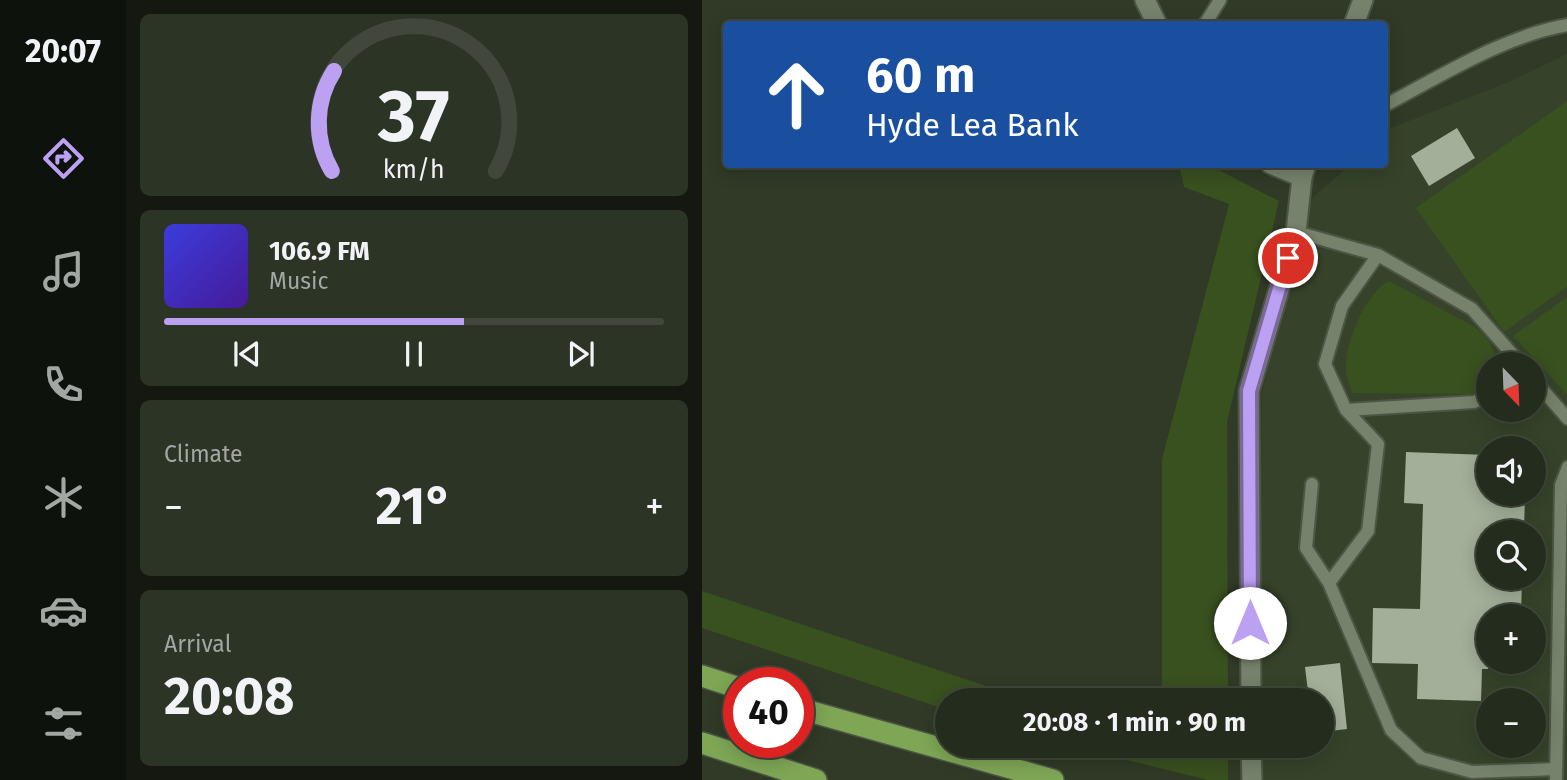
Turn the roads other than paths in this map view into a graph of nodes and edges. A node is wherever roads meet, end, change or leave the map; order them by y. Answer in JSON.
{"nodes":[{"id":1,"x":1145,"y":0,"type":"edge"},
{"id":2,"x":1220,"y":0,"type":"edge"},
{"id":3,"x":1363,"y":0,"type":"edge"},
{"id":4,"x":1156,"y":21,"type":"edge"},
{"id":5,"x":1207,"y":21,"type":"edge"},
{"id":6,"x":1355,"y":21,"type":"edge"},
{"id":7,"x":1567,"y":25,"type":"edge"},
{"id":8,"x":1388,"y":104,"type":"edge"},
{"id":9,"x":1304,"y":171,"type":"edge"},
{"id":10,"x":1296,"y":232,"type":"junction"},
{"id":11,"x":1378,"y":255,"type":"junction"},
{"id":12,"x":1510,"y":352,"type":"edge"},
{"id":13,"x":1546,"y":394,"type":"edge"},
{"id":14,"x":1476,"y":401,"type":"edge"},
{"id":15,"x":1346,"y":410,"type":"junction"},
{"id":16,"x":1567,"y":419,"type":"edge"},
{"id":17,"x":1567,"y":467,"type":"edge"},
{"id":18,"x":1312,"y":484,"type":"dead end"},
{"id":19,"x":1329,"y":583,"type":"junction"},
{"id":20,"x":702,"y":676,"type":"edge"},
{"id":21,"x":723,"y":683,"type":"edge"},
{"id":22,"x":1251,"y":688,"type":"edge"},
{"id":23,"x":814,"y":713,"type":"edge"},
{"id":24,"x":702,"y":743,"type":"edge"},
{"id":25,"x":1251,"y":758,"type":"edge"},
{"id":26,"x":1556,"y":775,"type":"edge"},
{"id":27,"x":816,"y":780,"type":"edge"},
{"id":28,"x":1053,"y":780,"type":"edge"},
{"id":29,"x":1252,"y":780,"type":"edge"}],
"edges":[{"from":1,"to":4,"type":"street"},
{"from":2,"to":5,"type":"lane"},
{"from":3,"to":6,"type":"street"},
{"from":7,"to":8,"type":"lane"},
{"from":9,"to":10,"type":"street"},
{"from":10,"to":11,"type":"lane"},
{"from":10,"to":22,"type":"street"},
{"from":11,"to":12,"type":"lane"},
{"from":11,"to":15,"type":"lane"},
{"from":13,"to":16,"type":"lane"},
{"from":14,"to":15,"type":"lane"},
{"from":15,"to":19,"type":"lane"},
{"from":17,"to":26,"type":"lane"},
{"from":18,"to":19,"type":"lane"},
{"from":19,"to":26,"type":"lane"},
{"from":20,"to":21,"type":"highway"},
{"from":23,"to":28,"type":"highway"},
{"from":24,"to":27,"type":"highway"},
{"from":25,"to":29,"type":"street"}]}
